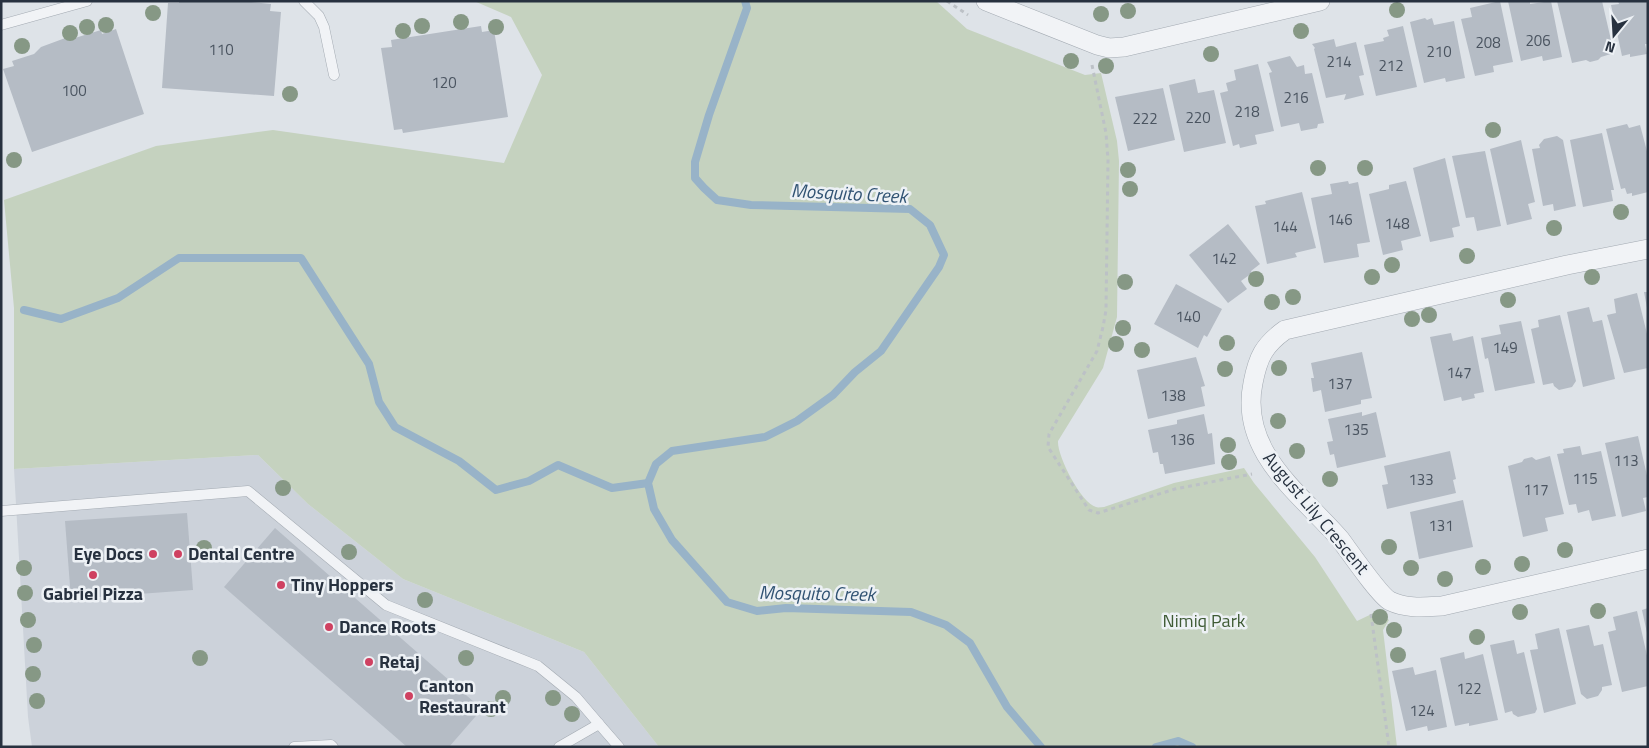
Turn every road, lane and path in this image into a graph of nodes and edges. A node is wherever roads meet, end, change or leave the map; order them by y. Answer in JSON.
{"nodes":[{"id":1,"x":87,"y":1,"type":"edge"},
{"id":2,"x":304,"y":1,"type":"edge"},
{"id":3,"x":986,"y":1,"type":"edge"},
{"id":4,"x":1320,"y":1,"type":"edge"},
{"id":5,"x":1,"y":25,"type":"edge"},
{"id":6,"x":1092,"y":65,"type":"dead end"},
{"id":7,"x":334,"y":75,"type":"dead end"},
{"id":8,"x":1648,"y":249,"type":"edge"},
{"id":9,"x":1258,"y":480,"type":"dead end"},
{"id":10,"x":1,"y":510,"type":"edge"},
{"id":11,"x":1648,"y":559,"type":"edge"},
{"id":12,"x":1388,"y":600,"type":"junction"},
{"id":13,"x":599,"y":724,"type":"junction"},
{"id":14,"x":294,"y":747,"type":"edge"},
{"id":15,"x":333,"y":747,"type":"edge"},
{"id":16,"x":559,"y":747,"type":"edge"},
{"id":17,"x":619,"y":747,"type":"edge"},
{"id":18,"x":1389,"y":747,"type":"edge"}],
"edges":[{"from":1,"to":5,"type":"lane"},
{"from":2,"to":7,"type":"lane"},
{"from":3,"to":4,"type":"street"},
{"from":6,"to":9,"type":"path"},
{"from":8,"to":12,"type":"street","name":"August Lily Crescent"},
{"from":10,"to":13,"type":"lane"},
{"from":11,"to":12,"type":"street"},
{"from":12,"to":18,"type":"path"},
{"from":13,"to":16,"type":"lane"},
{"from":13,"to":17,"type":"lane"},
{"from":14,"to":15,"type":"lane"}]}
